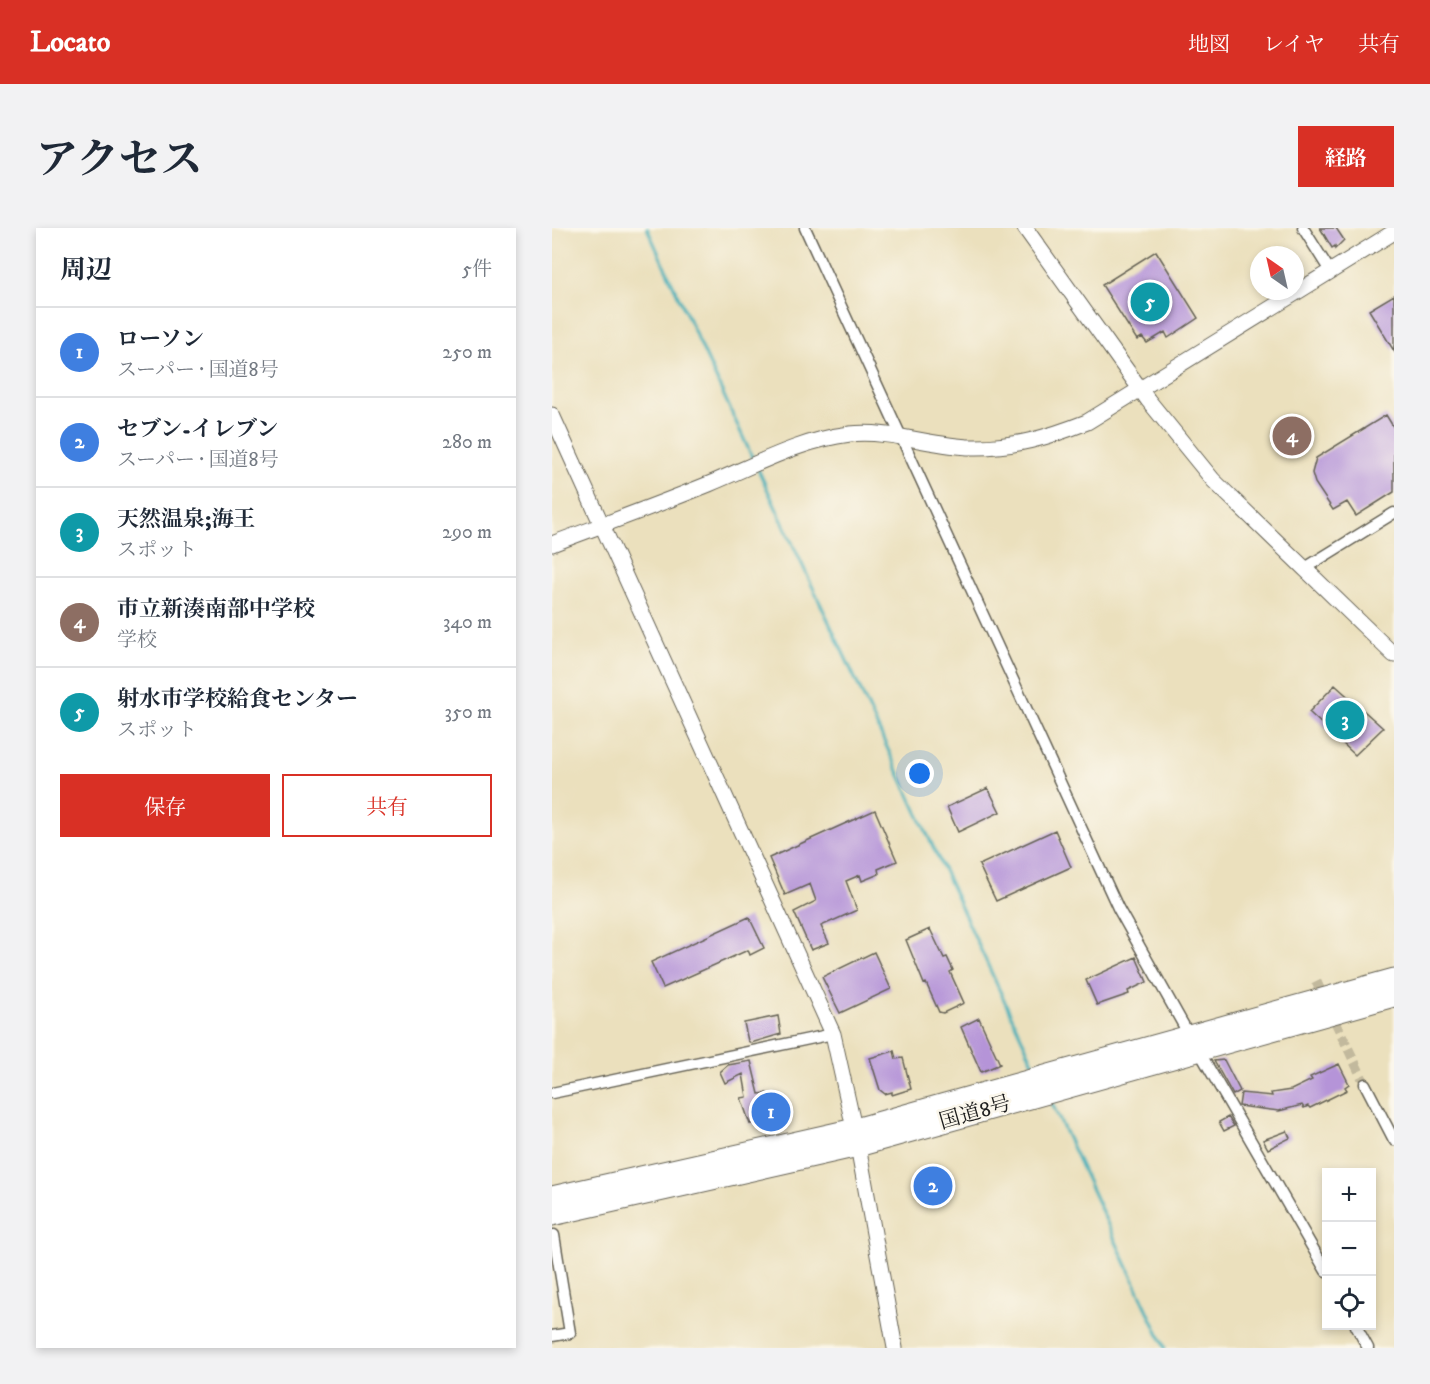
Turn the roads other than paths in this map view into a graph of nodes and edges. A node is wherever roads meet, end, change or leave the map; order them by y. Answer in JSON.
{"nodes":[{"id":1,"x":805,"y":228,"type":"edge"},
{"id":2,"x":1024,"y":228,"type":"edge"},
{"id":3,"x":1304,"y":228,"type":"edge"},
{"id":4,"x":1394,"y":232,"type":"edge"},
{"id":5,"x":1330,"y":271,"type":"junction"},
{"id":6,"x":1141,"y":389,"type":"junction"},
{"id":7,"x":552,"y":415,"type":"edge"},
{"id":8,"x":902,"y":437,"type":"junction"},
{"id":9,"x":1394,"y":513,"type":"edge"},
{"id":10,"x":602,"y":525,"type":"junction"},
{"id":11,"x":552,"y":544,"type":"edge"},
{"id":12,"x":1305,"y":568,"type":"junction"},
{"id":13,"x":1394,"y":655,"type":"edge"},
{"id":14,"x":1394,"y":965,"type":"edge"},
{"id":15,"x":1394,"y":979,"type":"edge"},
{"id":16,"x":1394,"y":996,"type":"edge"},
{"id":17,"x":1394,"y":1006,"type":"edge"},
{"id":18,"x":1248,"y":1019,"type":"junction"},
{"id":19,"x":1285,"y":1025,"type":"junction"},
{"id":20,"x":833,"y":1034,"type":"junction"},
{"id":21,"x":1194,"y":1043,"type":"junction"},
{"id":22,"x":1365,"y":1084,"type":"tunnel mouth"},
{"id":23,"x":552,"y":1093,"type":"edge"},
{"id":24,"x":857,"y":1138,"type":"junction"},
{"id":25,"x":1394,"y":1140,"type":"edge"},
{"id":26,"x":552,"y":1197,"type":"edge"},
{"id":27,"x":553,"y":1225,"type":"edge"},
{"id":28,"x":1322,"y":1264,"type":"edge"},
{"id":29,"x":1358,"y":1330,"type":"edge"},
{"id":30,"x":552,"y":1336,"type":"edge"},
{"id":31,"x":895,"y":1348,"type":"edge"},
{"id":32,"x":1368,"y":1348,"type":"edge"}],
"edges":[{"from":1,"to":8,"type":"street"},
{"from":2,"to":6,"type":"street"},
{"from":3,"to":5,"type":"street"},
{"from":4,"to":5,"type":"street"},
{"from":5,"to":6,"type":"street"},
{"from":6,"to":8,"type":"street"},
{"from":6,"to":12,"type":"street"},
{"from":7,"to":10,"type":"street"},
{"from":8,"to":10,"type":"street"},
{"from":8,"to":21,"type":"street"},
{"from":9,"to":12,"type":"street"},
{"from":10,"to":11,"type":"street"},
{"from":10,"to":20,"type":"street"},
{"from":12,"to":13,"type":"street"},
{"from":14,"to":18,"type":"highway"},
{"from":15,"to":18,"type":"highway","name":"国道8号"},
{"from":16,"to":19,"type":"highway","name":"国道8号"},
{"from":17,"to":19,"type":"highway"},
{"from":18,"to":21,"type":"highway","name":"国道8号"},
{"from":19,"to":21,"type":"highway","name":"国道8号"},
{"from":20,"to":23,"type":"street"},
{"from":20,"to":24,"type":"street"},
{"from":21,"to":24,"type":"highway","name":"国道8号"},
{"from":21,"to":28,"type":"street"},
{"from":22,"to":25,"type":"street"},
{"from":24,"to":26,"type":"highway","name":"国道8号"},
{"from":24,"to":27,"type":"highway","name":"国道8号"},
{"from":24,"to":31,"type":"street"},
{"from":27,"to":30,"type":"street"},
{"from":29,"to":32,"type":"street"}]}
